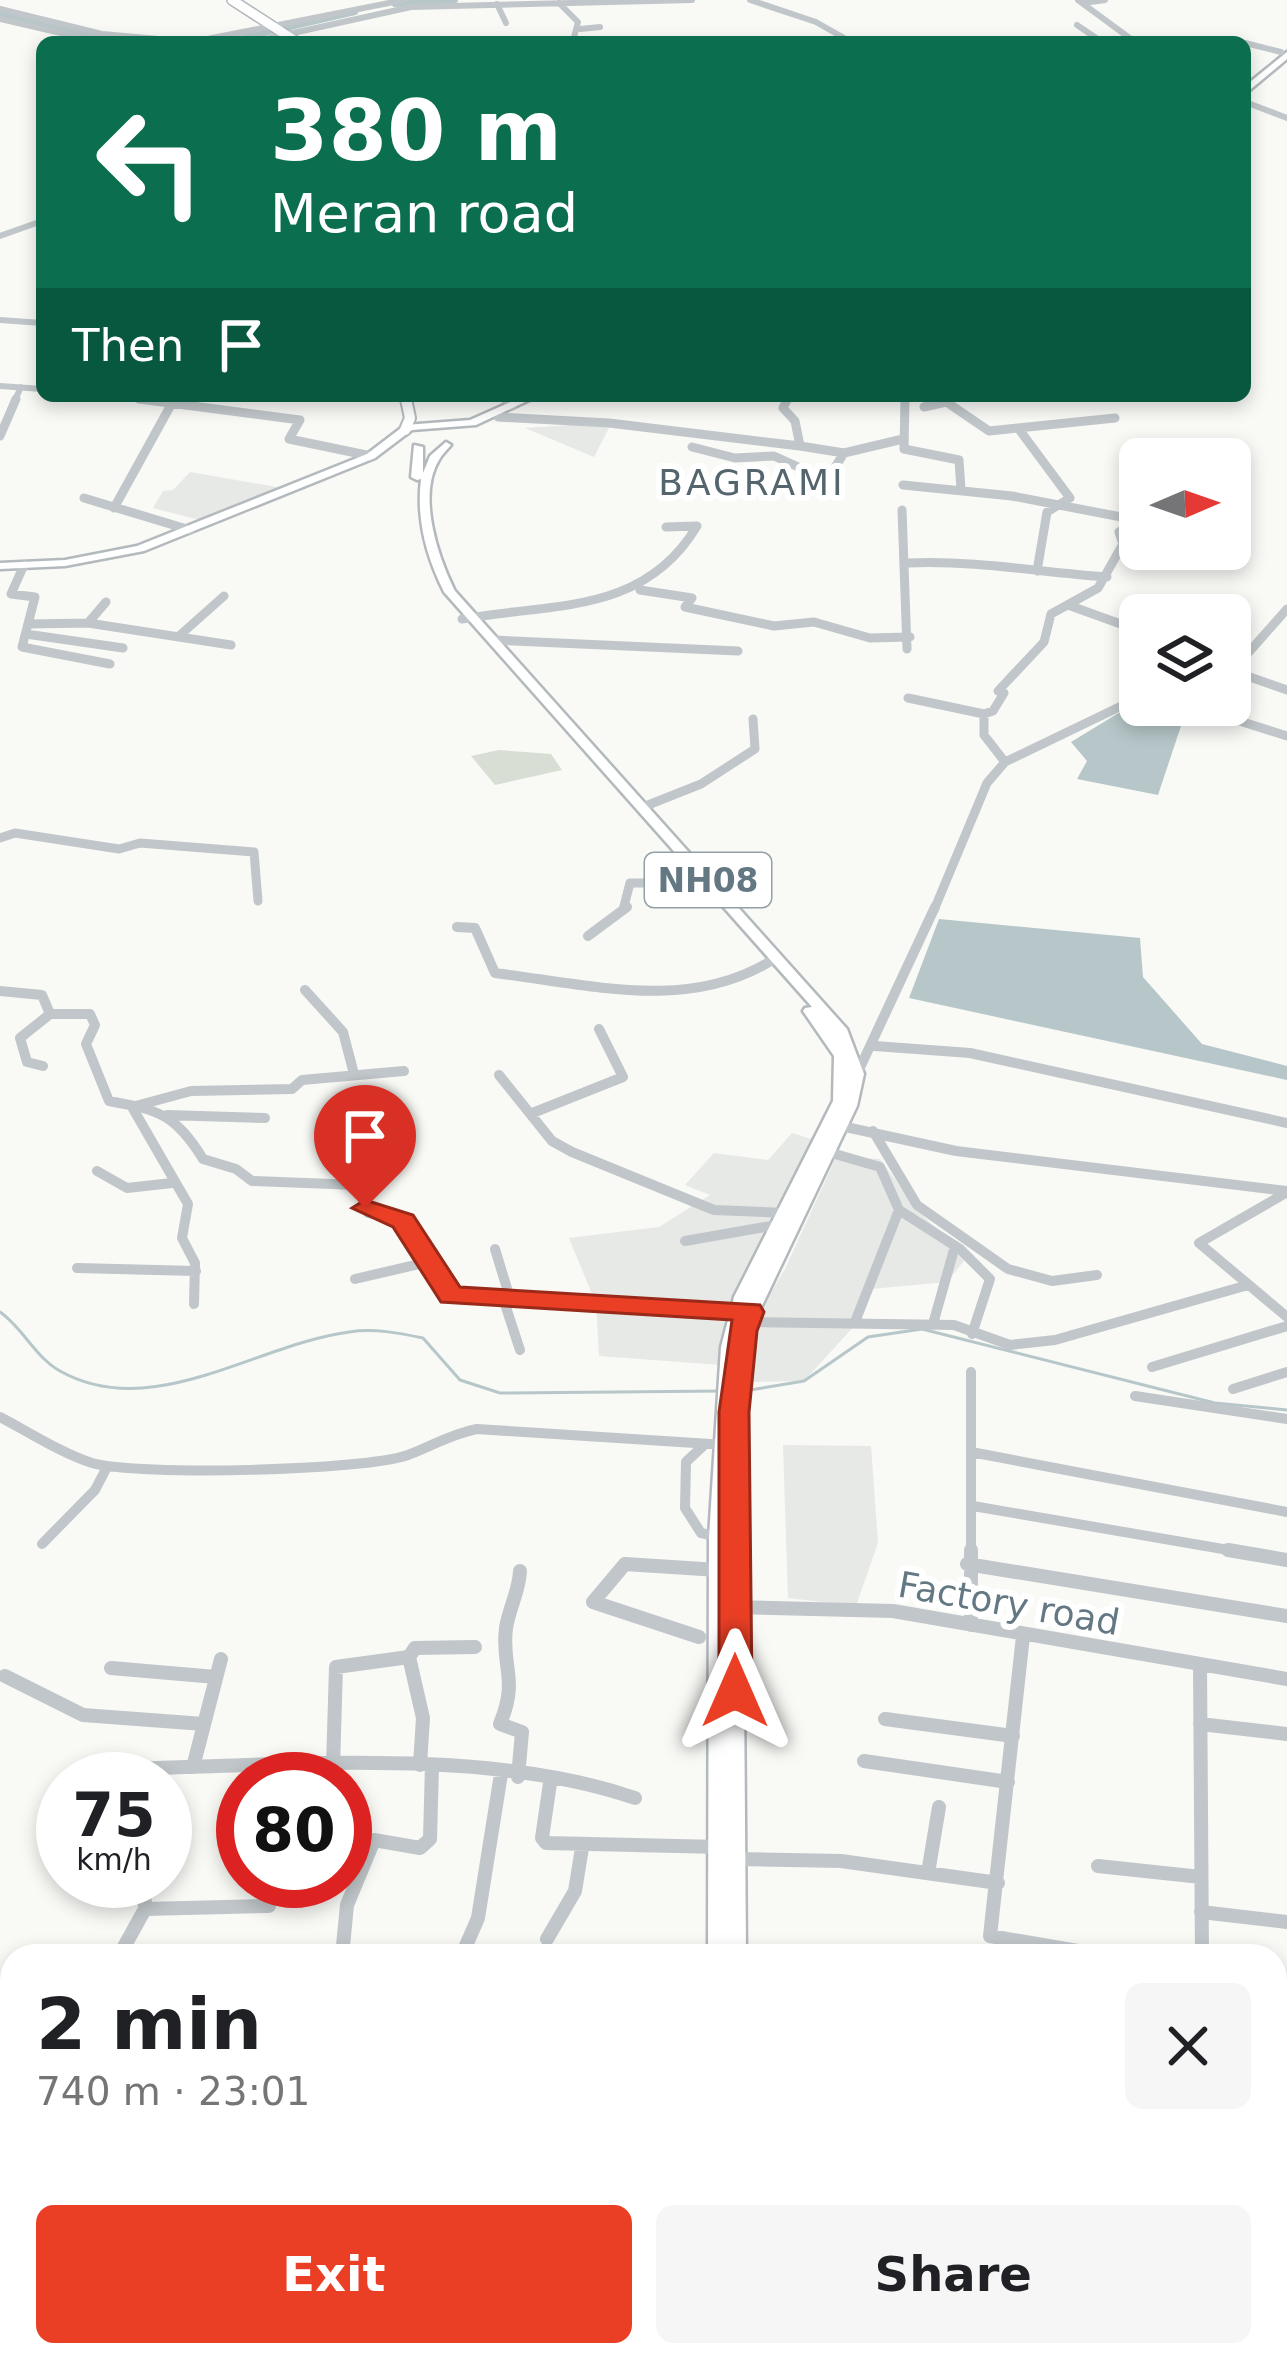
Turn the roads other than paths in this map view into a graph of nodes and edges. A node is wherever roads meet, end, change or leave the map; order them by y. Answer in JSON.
{"nodes":[{"id":1,"x":232,"y":0,"type":"edge"},
{"id":2,"x":356,"y":0,"type":"edge"},
{"id":3,"x":404,"y":0,"type":"edge"},
{"id":4,"x":692,"y":0,"type":"edge"},
{"id":5,"x":751,"y":0,"type":"edge"},
{"id":6,"x":1105,"y":0,"type":"edge"},
{"id":7,"x":1080,"y":2,"type":"edge"},
{"id":8,"x":559,"y":3,"type":"junction"},
{"id":9,"x":371,"y":4,"type":"junction"},
{"id":10,"x":496,"y":4,"type":"junction"},
{"id":11,"x":0,"y":9,"type":"edge"},
{"id":12,"x":0,"y":20,"type":"edge"},
{"id":13,"x":506,"y":23,"type":"dead end"},
{"id":14,"x":1077,"y":25,"type":"dead end"},
{"id":15,"x":272,"y":27,"type":"junction"},
{"id":16,"x":600,"y":27,"type":"dead end"},
{"id":17,"x":580,"y":29,"type":"junction"},
{"id":18,"x":284,"y":35,"type":"junction"},
{"id":19,"x":73,"y":36,"type":"edge"},
{"id":20,"x":123,"y":36,"type":"edge"},
{"id":21,"x":212,"y":36,"type":"edge"},
{"id":22,"x":279,"y":36,"type":"edge"},
{"id":23,"x":576,"y":36,"type":"edge"},
{"id":24,"x":840,"y":36,"type":"edge"},
{"id":25,"x":1093,"y":36,"type":"edge"},
{"id":26,"x":1127,"y":36,"type":"edge"},
{"id":27,"x":1251,"y":44,"type":"edge"},
{"id":28,"x":1285,"y":51,"type":"edge"},
{"id":29,"x":1251,"y":82,"type":"edge"},
{"id":30,"x":1251,"y":104,"type":"edge"},
{"id":31,"x":1287,"y":115,"type":"edge"},
{"id":32,"x":36,"y":222,"type":"edge"},
{"id":33,"x":0,"y":236,"type":"edge"},
{"id":34,"x":0,"y":320,"type":"edge"},
{"id":35,"x":36,"y":323,"type":"edge"},
{"id":36,"x":0,"y":386,"type":"edge"},
{"id":37,"x":21,"y":387,"type":"junction"},
{"id":38,"x":36,"y":388,"type":"edge"},
{"id":39,"x":164,"y":402,"type":"edge"},
{"id":40,"x":406,"y":402,"type":"edge"},
{"id":41,"x":505,"y":402,"type":"edge"},
{"id":42,"x":529,"y":402,"type":"edge"},
{"id":43,"x":786,"y":402,"type":"edge"},
{"id":44,"x":906,"y":402,"type":"edge"},
{"id":45,"x":945,"y":402,"type":"edge"},
{"id":46,"x":950,"y":402,"type":"edge"},
{"id":47,"x":172,"y":403,"type":"junction"},
{"id":48,"x":924,"y":407,"type":"dead end"},
{"id":49,"x":409,"y":412,"type":"junction"},
{"id":50,"x":498,"y":417,"type":"junction"},
{"id":51,"x":1115,"y":418,"type":"dead end"},
{"id":52,"x":430,"y":422,"type":"junction"},
{"id":53,"x":446,"y":424,"type":"junction"},
{"id":54,"x":1018,"y":428,"type":"junction"},
{"id":55,"x":403,"y":433,"type":"junction"},
{"id":56,"x":0,"y":436,"type":"edge"},
{"id":57,"x":903,"y":439,"type":"junction"},
{"id":58,"x":449,"y":444,"type":"junction"},
{"id":59,"x":800,"y":446,"type":"junction"},
{"id":60,"x":416,"y":447,"type":"junction"},
{"id":61,"x":692,"y":447,"type":"dead end"},
{"id":62,"x":386,"y":449,"type":"junction"},
{"id":63,"x":844,"y":453,"type":"junction"},
{"id":64,"x":371,"y":456,"type":"junction"},
{"id":65,"x":903,"y":485,"type":"dead end"},
{"id":66,"x":961,"y":490,"type":"junction"},
{"id":67,"x":84,"y":498,"type":"dead end"},
{"id":68,"x":1062,"y":504,"type":"junction"},
{"id":69,"x":423,"y":506,"type":"junction"},
{"id":70,"x":114,"y":508,"type":"junction"},
{"id":71,"x":902,"y":510,"type":"dead end"},
{"id":72,"x":666,"y":527,"type":"dead end"},
{"id":73,"x":191,"y":531,"type":"junction"},
{"id":74,"x":907,"y":563,"type":"junction"},
{"id":75,"x":24,"y":565,"type":"junction"},
{"id":76,"x":0,"y":566,"type":"edge"},
{"id":77,"x":1037,"y":571,"type":"junction"},
{"id":78,"x":1107,"y":577,"type":"junction"},
{"id":79,"x":637,"y":589,"type":"junction"},
{"id":80,"x":224,"y":596,"type":"dead end"},
{"id":81,"x":106,"y":602,"type":"dead end"},
{"id":82,"x":1068,"y":605,"type":"junction"},
{"id":83,"x":1287,"y":609,"type":"edge"},
{"id":84,"x":467,"y":618,"type":"junction"},
{"id":85,"x":88,"y":623,"type":"junction"},
{"id":86,"x":1119,"y":623,"type":"edge"},
{"id":87,"x":27,"y":629,"type":"junction"},
{"id":88,"x":179,"y":636,"type":"junction"},
{"id":89,"x":910,"y":637,"type":"junction"},
{"id":90,"x":494,"y":640,"type":"junction"},
{"id":91,"x":231,"y":645,"type":"dead end"},
{"id":92,"x":123,"y":648,"type":"dead end"},
{"id":93,"x":907,"y":650,"type":"dead end"},
{"id":94,"x":1251,"y":650,"type":"edge"},
{"id":95,"x":738,"y":651,"type":"dead end"},
{"id":96,"x":110,"y":664,"type":"dead end"},
{"id":97,"x":1251,"y":677,"type":"edge"},
{"id":98,"x":1287,"y":690,"type":"edge"},
{"id":99,"x":908,"y":698,"type":"dead end"},
{"id":100,"x":1119,"y":707,"type":"edge"},
{"id":101,"x":984,"y":714,"type":"junction"},
{"id":102,"x":753,"y":719,"type":"dead end"},
{"id":103,"x":1251,"y":725,"type":"edge"},
{"id":104,"x":1287,"y":736,"type":"edge"},
{"id":105,"x":588,"y":751,"type":"junction"},
{"id":106,"x":1005,"y":762,"type":"junction"},
{"id":107,"x":636,"y":804,"type":"junction"},
{"id":108,"x":0,"y":838,"type":"edge"},
{"id":109,"x":690,"y":867,"type":"junction"},
{"id":110,"x":698,"y":883,"type":"junction"},
{"id":111,"x":258,"y":901,"type":"dead end"},
{"id":112,"x":457,"y":927,"type":"dead end"},
{"id":113,"x":588,"y":936,"type":"dead end"},
{"id":114,"x":770,"y":962,"type":"junction"},
{"id":115,"x":305,"y":990,"type":"dead end"},
{"id":116,"x":0,"y":991,"type":"edge"},
{"id":117,"x":806,"y":999,"type":"junction"},
{"id":118,"x":50,"y":1014,"type":"junction"},
{"id":119,"x":599,"y":1029,"type":"dead end"},
{"id":120,"x":850,"y":1048,"type":"junction"},
{"id":121,"x":874,"y":1048,"type":"junction"},
{"id":122,"x":43,"y":1066,"type":"dead end"},
{"id":123,"x":404,"y":1071,"type":"dead end"},
{"id":124,"x":354,"y":1074,"type":"junction"},
{"id":125,"x":856,"y":1074,"type":"junction"},
{"id":126,"x":499,"y":1075,"type":"dead end"},
{"id":127,"x":132,"y":1107,"type":"junction"},
{"id":128,"x":530,"y":1114,"type":"junction"},
{"id":129,"x":167,"y":1115,"type":"junction"},
{"id":130,"x":265,"y":1118,"type":"dead end"},
{"id":131,"x":1287,"y":1123,"type":"edge"},
{"id":132,"x":841,"y":1126,"type":"junction"},
{"id":133,"x":873,"y":1131,"type":"junction"},
{"id":134,"x":828,"y":1152,"type":"junction"},
{"id":135,"x":98,"y":1171,"type":"dead end"},
{"id":136,"x":172,"y":1184,"type":"junction"},
{"id":137,"x":1287,"y":1192,"type":"edge"},
{"id":138,"x":899,"y":1210,"type":"junction"},
{"id":139,"x":789,"y":1218,"type":"junction"},
{"id":140,"x":685,"y":1241,"type":"dead end"},
{"id":141,"x":955,"y":1246,"type":"junction"},
{"id":142,"x":495,"y":1249,"type":"dead end"},
{"id":143,"x":428,"y":1262,"type":"junction"},
{"id":144,"x":77,"y":1268,"type":"dead end"},
{"id":145,"x":196,"y":1271,"type":"junction"},
{"id":146,"x":1097,"y":1275,"type":"dead end"},
{"id":147,"x":355,"y":1279,"type":"dead end"},
{"id":148,"x":1248,"y":1285,"type":"junction"},
{"id":149,"x":506,"y":1295,"type":"junction"},
{"id":150,"x":194,"y":1304,"type":"dead end"},
{"id":151,"x":744,"y":1315,"type":"junction"},
{"id":152,"x":1286,"y":1316,"type":"edge"},
{"id":153,"x":855,"y":1322,"type":"junction"},
{"id":154,"x":933,"y":1324,"type":"junction"},
{"id":155,"x":972,"y":1334,"type":"junction"},
{"id":156,"x":520,"y":1350,"type":"dead end"},
{"id":157,"x":1152,"y":1367,"type":"dead end"},
{"id":158,"x":971,"y":1372,"type":"dead end"},
{"id":159,"x":1287,"y":1372,"type":"edge"},
{"id":160,"x":1233,"y":1389,"type":"dead end"},
{"id":161,"x":1136,"y":1396,"type":"dead end"},
{"id":162,"x":0,"y":1417,"type":"edge"},
{"id":163,"x":1287,"y":1419,"type":"edge"},
{"id":164,"x":721,"y":1445,"type":"junction"},
{"id":165,"x":971,"y":1452,"type":"junction"},
{"id":166,"x":107,"y":1467,"type":"junction"},
{"id":167,"x":973,"y":1506,"type":"junction"},
{"id":168,"x":1287,"y":1512,"type":"edge"},
{"id":169,"x":725,"y":1537,"type":"junction"},
{"id":170,"x":42,"y":1544,"type":"dead end"},
{"id":171,"x":1287,"y":1559,"type":"edge"},
{"id":172,"x":967,"y":1564,"type":"junction"},
{"id":173,"x":718,"y":1570,"type":"junction"},
{"id":174,"x":520,"y":1571,"type":"dead end"},
{"id":175,"x":728,"y":1607,"type":"junction"},
{"id":176,"x":1287,"y":1616,"type":"edge"},
{"id":177,"x":970,"y":1625,"type":"junction"},
{"id":178,"x":699,"y":1636,"type":"dead end"},
{"id":179,"x":1023,"y":1636,"type":"junction"},
{"id":180,"x":475,"y":1647,"type":"dead end"},
{"id":181,"x":409,"y":1657,"type":"junction"},
{"id":182,"x":221,"y":1659,"type":"dead end"},
{"id":183,"x":1200,"y":1665,"type":"junction"},
{"id":184,"x":111,"y":1668,"type":"dead end"},
{"id":185,"x":5,"y":1676,"type":"dead end"},
{"id":186,"x":216,"y":1677,"type":"junction"},
{"id":187,"x":1287,"y":1679,"type":"edge"},
{"id":188,"x":885,"y":1719,"type":"dead end"},
{"id":189,"x":204,"y":1724,"type":"junction"},
{"id":190,"x":1200,"y":1724,"type":"junction"},
{"id":191,"x":1287,"y":1734,"type":"edge"},
{"id":192,"x":1013,"y":1736,"type":"junction"},
{"id":193,"x":333,"y":1752,"type":"edge"},
{"id":194,"x":864,"y":1761,"type":"dead end"},
{"id":195,"x":426,"y":1765,"type":"junction"},
{"id":196,"x":193,"y":1766,"type":"joint"},
{"id":197,"x":216,"y":1766,"type":"edge"},
{"id":198,"x":372,"y":1766,"type":"edge"},
{"id":199,"x":501,"y":1774,"type":"junction"},
{"id":200,"x":518,"y":1777,"type":"junction"},
{"id":201,"x":1008,"y":1782,"type":"junction"},
{"id":202,"x":550,"y":1783,"type":"junction"},
{"id":203,"x":635,"y":1798,"type":"dead end"},
{"id":204,"x":939,"y":1808,"type":"dead end"},
{"id":205,"x":582,"y":1848,"type":"junction"},
{"id":206,"x":729,"y":1853,"type":"junction"},
{"id":207,"x":1098,"y":1866,"type":"dead end"},
{"id":208,"x":928,"y":1873,"type":"junction"},
{"id":209,"x":1201,"y":1877,"type":"junction"},
{"id":210,"x":998,"y":1882,"type":"junction"},
{"id":211,"x":216,"y":1906,"type":"edge"},
{"id":212,"x":145,"y":1909,"type":"joint"},
{"id":213,"x":1201,"y":1912,"type":"junction"},
{"id":214,"x":1287,"y":1922,"type":"edge"},
{"id":215,"x":547,"y":1939,"type":"dead end"},
{"id":216,"x":126,"y":1944,"type":"edge"},
{"id":217,"x":343,"y":1944,"type":"edge"},
{"id":218,"x":467,"y":1944,"type":"edge"},
{"id":219,"x":727,"y":1944,"type":"edge"},
{"id":220,"x":1030,"y":1944,"type":"edge"},
{"id":221,"x":1202,"y":1944,"type":"edge"}],
"edges":[{"from":1,"to":15,"type":"main road"},
{"from":2,"to":9,"type":"street"},
{"from":3,"to":9,"type":"street"},
{"from":4,"to":8,"type":"street"},
{"from":5,"to":24,"type":"street"},
{"from":6,"to":7,"type":"street"},
{"from":7,"to":26,"type":"street"},
{"from":8,"to":10,"type":"street"},
{"from":8,"to":17,"type":"street"},
{"from":9,"to":15,"type":"street"},
{"from":10,"to":13,"type":"street"},
{"from":10,"to":18,"type":"street"},
{"from":11,"to":20,"type":"street"},
{"from":12,"to":19,"type":"street"},
{"from":14,"to":25,"type":"street"},
{"from":15,"to":18,"type":"main road"},
{"from":15,"to":21,"type":"street"},
{"from":16,"to":17,"type":"street"},
{"from":17,"to":23,"type":"street"},
{"from":18,"to":22,"type":"street"},
{"from":27,"to":28,"type":"street"},
{"from":28,"to":29,"type":"highway"},
{"from":30,"to":31,"type":"street"},
{"from":32,"to":33,"type":"street"},
{"from":34,"to":35,"type":"street"},
{"from":36,"to":37,"type":"street"},
{"from":37,"to":38,"type":"street"},
{"from":37,"to":56,"type":"street"},
{"from":39,"to":47,"type":"street"},
{"from":40,"to":49,"type":"main road"},
{"from":41,"to":53,"type":"highway"},
{"from":42,"to":50,"type":"highway"},
{"from":43,"to":59,"type":"street"},
{"from":44,"to":57,"type":"street"},
{"from":45,"to":48,"type":"street"},
{"from":46,"to":54,"type":"street"},
{"from":47,"to":64,"type":"street"},
{"from":47,"to":70,"type":"street"},
{"from":49,"to":52,"type":"main road"},
{"from":49,"to":55,"type":"main road"},
{"from":50,"to":58,"type":"highway"},
{"from":50,"to":59,"type":"street"},
{"from":51,"to":54,"type":"street"},
{"from":52,"to":53,"type":"highway"},
{"from":52,"to":55,"type":"highway"},
{"from":53,"to":58,"type":"highway"},
{"from":54,"to":68,"type":"street"},
{"from":55,"to":60,"type":"highway"},
{"from":55,"to":62,"type":"highway"},
{"from":57,"to":63,"type":"street"},
{"from":57,"to":66,"type":"street"},
{"from":58,"to":60,"type":"highway"},
{"from":58,"to":69,"type":"highway","number":"NH08"},
{"from":59,"to":63,"type":"street"},
{"from":60,"to":62,"type":"highway"},
{"from":60,"to":69,"type":"highway","number":"NH08"},
{"from":61,"to":63,"type":"street"},
{"from":62,"to":64,"type":"highway"},
{"from":64,"to":73,"type":"highway"},
{"from":65,"to":66,"type":"street"},
{"from":66,"to":68,"type":"street"},
{"from":67,"to":70,"type":"street"},
{"from":68,"to":77,"type":"street"},
{"from":68,"to":78,"type":"street"},
{"from":69,"to":84,"type":"highway","number":"NH08"},
{"from":70,"to":73,"type":"street"},
{"from":71,"to":74,"type":"street"},
{"from":72,"to":79,"type":"street"},
{"from":73,"to":75,"type":"highway"},
{"from":74,"to":77,"type":"street"},
{"from":74,"to":89,"type":"street"},
{"from":75,"to":76,"type":"highway"},
{"from":75,"to":87,"type":"street"},
{"from":77,"to":78,"type":"street"},
{"from":78,"to":82,"type":"street"},
{"from":79,"to":84,"type":"street"},
{"from":79,"to":89,"type":"street"},
{"from":80,"to":88,"type":"street"},
{"from":81,"to":85,"type":"street"},
{"from":82,"to":86,"type":"street"},
{"from":82,"to":101,"type":"street"},
{"from":83,"to":94,"type":"street"},
{"from":84,"to":90,"type":"highway","number":"NH08"},
{"from":84,"to":105,"type":"highway","number":"NH08"},
{"from":85,"to":87,"type":"street"},
{"from":85,"to":88,"type":"street"},
{"from":87,"to":92,"type":"street"},
{"from":87,"to":96,"type":"street"},
{"from":88,"to":91,"type":"street"},
{"from":89,"to":93,"type":"street"},
{"from":90,"to":95,"type":"street"},
{"from":90,"to":105,"type":"highway","number":"NH08"},
{"from":97,"to":98,"type":"street"},
{"from":99,"to":101,"type":"street"},
{"from":100,"to":106,"type":"street"},
{"from":101,"to":106,"type":"street"},
{"from":102,"to":107,"type":"street"},
{"from":103,"to":104,"type":"street"},
{"from":105,"to":107,"type":"highway","number":"NH08"},
{"from":106,"to":121,"type":"street"},
{"from":107,"to":109,"type":"highway","number":"NH08"},
{"from":108,"to":111,"type":"street"},
{"from":109,"to":110,"type":"highway","number":"NH08"},
{"from":109,"to":117,"type":"highway","number":"NH08"},
{"from":110,"to":113,"type":"street"},
{"from":110,"to":114,"type":"highway","number":"NH08"},
{"from":112,"to":114,"type":"street"},
{"from":114,"to":117,"type":"highway","number":"NH08"},
{"from":115,"to":124,"type":"street"},
{"from":116,"to":118,"type":"street"},
{"from":117,"to":120,"type":"highway","number":"NH08"},
{"from":117,"to":139,"type":"highway","number":"NH08"},
{"from":118,"to":122,"type":"street"},
{"from":118,"to":127,"type":"street"},
{"from":119,"to":128,"type":"street"},
{"from":120,"to":121,"type":"street"},
{"from":120,"to":125,"type":"highway","number":"NH08"},
{"from":121,"to":125,"type":"street"},
{"from":121,"to":131,"type":"street"},
{"from":123,"to":124,"type":"street"},
{"from":124,"to":127,"type":"street"},
{"from":125,"to":132,"type":"highway","number":"NH08"},
{"from":126,"to":128,"type":"street"},
{"from":127,"to":129,"type":"street"},
{"from":127,"to":136,"type":"street"},
{"from":128,"to":139,"type":"street"},
{"from":129,"to":130,"type":"street"},
{"from":129,"to":143,"type":"street"},
{"from":132,"to":133,"type":"street"},
{"from":132,"to":134,"type":"highway","number":"NH08"},
{"from":133,"to":137,"type":"street"},
{"from":133,"to":146,"type":"street"},
{"from":134,"to":138,"type":"street"},
{"from":134,"to":139,"type":"highway","number":"NH08"},
{"from":135,"to":136,"type":"street"},
{"from":136,"to":145,"type":"street"},
{"from":137,"to":148,"type":"street"},
{"from":138,"to":141,"type":"street"},
{"from":138,"to":153,"type":"street"},
{"from":139,"to":140,"type":"street"},
{"from":139,"to":151,"type":"highway","number":"NH08"},
{"from":141,"to":154,"type":"street"},
{"from":141,"to":155,"type":"street"},
{"from":142,"to":149,"type":"street"},
{"from":143,"to":147,"type":"street"},
{"from":143,"to":149,"type":"street"},
{"from":144,"to":145,"type":"street"},
{"from":145,"to":150,"type":"street"},
{"from":148,"to":152,"type":"street"},
{"from":148,"to":155,"type":"street"},
{"from":149,"to":151,"type":"street"},
{"from":149,"to":156,"type":"street"},
{"from":151,"to":153,"type":"street"},
{"from":151,"to":164,"type":"highway","number":"NH08"},
{"from":152,"to":157,"type":"street"},
{"from":153,"to":154,"type":"street"},
{"from":154,"to":155,"type":"street"},
{"from":158,"to":165,"type":"street"},
{"from":159,"to":160,"type":"street"},
{"from":161,"to":163,"type":"street"},
{"from":162,"to":166,"type":"street"},
{"from":164,"to":166,"type":"street"},
{"from":164,"to":169,"type":"highway","number":"NH08"},
{"from":164,"to":169,"type":"street"},
{"from":165,"to":167,"type":"street"},
{"from":165,"to":168,"type":"street"},
{"from":166,"to":170,"type":"street"},
{"from":167,"to":171,"type":"street"},
{"from":167,"to":172,"type":"street"},
{"from":169,"to":173,"type":"highway","number":"NH08"},
{"from":169,"to":175,"type":"highway","number":"NH08"},
{"from":172,"to":176,"type":"street"},
{"from":172,"to":177,"type":"street"},
{"from":173,"to":175,"type":"highway","number":"NH08"},
{"from":173,"to":178,"type":"street"},
{"from":174,"to":200,"type":"street"},
{"from":175,"to":177,"type":"street","name":"Factory road"},
{"from":175,"to":206,"type":"highway","number":"NH08"},
{"from":177,"to":179,"type":"street","name":"Factory road"},
{"from":179,"to":183,"type":"street","name":"Factory road"},
{"from":179,"to":192,"type":"street"},
{"from":180,"to":181,"type":"street"},
{"from":181,"to":193,"type":"street"},
{"from":181,"to":195,"type":"street"},
{"from":182,"to":186,"type":"street"},
{"from":183,"to":187,"type":"street","name":"Factory road"},
{"from":183,"to":190,"type":"street"},
{"from":184,"to":186,"type":"street"},
{"from":185,"to":189,"type":"street"},
{"from":186,"to":189,"type":"street"},
{"from":188,"to":192,"type":"street"},
{"from":189,"to":196,"type":"street"},
{"from":190,"to":191,"type":"street"},
{"from":190,"to":209,"type":"street"},
{"from":192,"to":201,"type":"street"},
{"from":194,"to":201,"type":"street"},
{"from":195,"to":198,"type":"street"},
{"from":195,"to":199,"type":"street"},
{"from":195,"to":217,"type":"street"},
{"from":196,"to":197,"type":"street"},
{"from":199,"to":200,"type":"street"},
{"from":199,"to":218,"type":"street"},
{"from":200,"to":202,"type":"street"},
{"from":201,"to":210,"type":"street"},
{"from":202,"to":203,"type":"street"},
{"from":202,"to":205,"type":"street"},
{"from":204,"to":208,"type":"street"},
{"from":205,"to":206,"type":"street"},
{"from":205,"to":215,"type":"street"},
{"from":206,"to":208,"type":"street"},
{"from":206,"to":219,"type":"highway","number":"NH08"},
{"from":207,"to":209,"type":"street"},
{"from":208,"to":210,"type":"street"},
{"from":209,"to":213,"type":"street"},
{"from":210,"to":220,"type":"street"},
{"from":211,"to":212,"type":"street"},
{"from":212,"to":216,"type":"street"},
{"from":213,"to":214,"type":"street"},
{"from":213,"to":221,"type":"street"}]}
